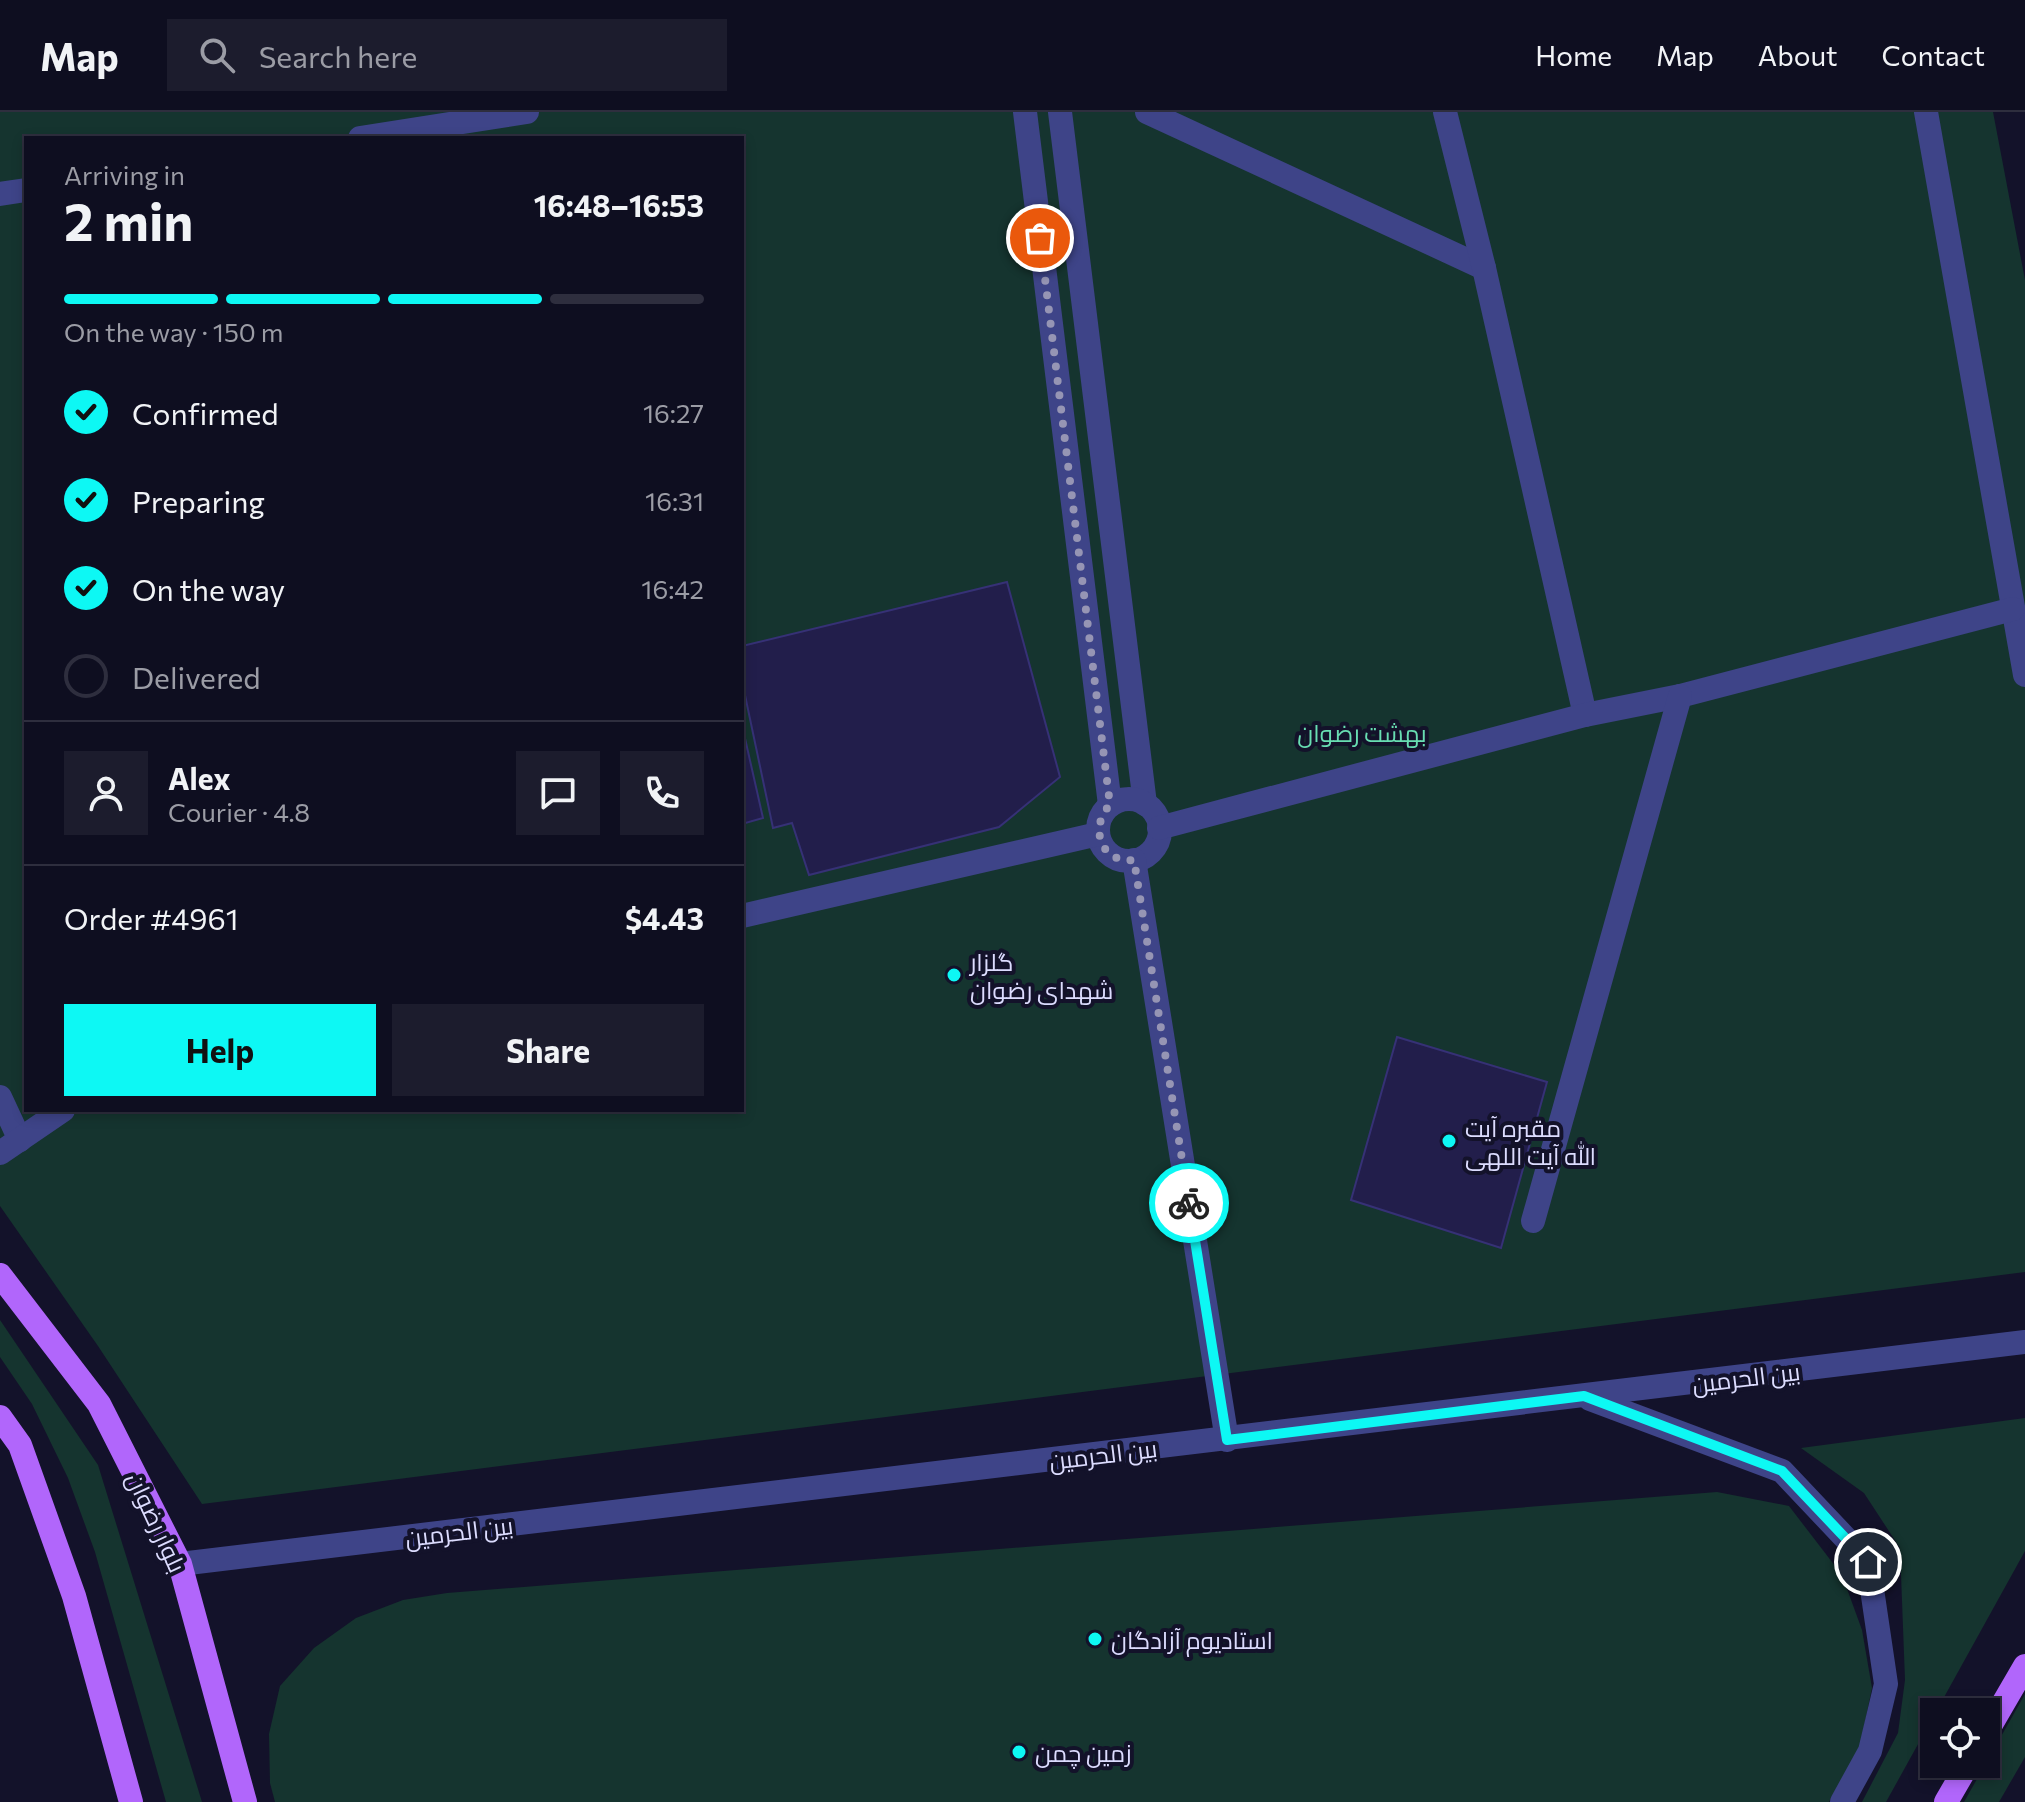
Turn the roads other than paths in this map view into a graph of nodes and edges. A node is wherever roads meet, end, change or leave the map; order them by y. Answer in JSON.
{"nodes":[{"id":1,"x":527,"y":112,"type":"edge"},
{"id":2,"x":1025,"y":112,"type":"edge"},
{"id":3,"x":1060,"y":112,"type":"edge"},
{"id":4,"x":1147,"y":112,"type":"edge"},
{"id":5,"x":1445,"y":112,"type":"edge"},
{"id":6,"x":1926,"y":112,"type":"edge"},
{"id":7,"x":373,"y":136,"type":"edge"},
{"id":8,"x":24,"y":190,"type":"edge"},
{"id":9,"x":0,"y":194,"type":"edge"},
{"id":10,"x":1484,"y":268,"type":"junction"},
{"id":11,"x":2013,"y":609,"type":"junction"},
{"id":12,"x":2025,"y":675,"type":"edge"},
{"id":13,"x":1680,"y":696,"type":"junction"},
{"id":14,"x":1585,"y":715,"type":"junction"},
{"id":15,"x":1145,"y":804,"type":"junction"},
{"id":16,"x":1110,"y":805,"type":"junction"},
{"id":17,"x":1159,"y":828,"type":"junction"},
{"id":18,"x":1098,"y":834,"type":"junction"},
{"id":19,"x":1134,"y":860,"type":"junction"},
{"id":20,"x":744,"y":916,"type":"edge"},
{"id":21,"x":0,"y":1097,"type":"edge"},
{"id":22,"x":60,"y":1112,"type":"edge"},
{"id":23,"x":10,"y":1147,"type":"edge"},
{"id":24,"x":1533,"y":1221,"type":"dead end"},
{"id":25,"x":0,"y":1275,"type":"edge"},
{"id":26,"x":2025,"y":1342,"type":"edge"},
{"id":27,"x":1584,"y":1396,"type":"junction"},
{"id":28,"x":0,"y":1417,"type":"edge"},
{"id":29,"x":1227,"y":1440,"type":"junction"},
{"id":30,"x":180,"y":1564,"type":"junction"},
{"id":31,"x":2025,"y":1666,"type":"edge"},
{"id":32,"x":2000,"y":1709,"type":"edge"},
{"id":33,"x":1960,"y":1778,"type":"edge"},
{"id":34,"x":131,"y":1802,"type":"edge"},
{"id":35,"x":245,"y":1802,"type":"edge"},
{"id":36,"x":1842,"y":1802,"type":"edge"},
{"id":37,"x":1946,"y":1802,"type":"edge"}],
"edges":[{"from":1,"to":7,"type":"street"},
{"from":2,"to":16,"type":"street"},
{"from":3,"to":15,"type":"street"},
{"from":4,"to":10,"type":"street"},
{"from":5,"to":10,"type":"street"},
{"from":6,"to":11,"type":"street"},
{"from":8,"to":9,"type":"street"},
{"from":10,"to":14,"type":"street"},
{"from":11,"to":12,"type":"street"},
{"from":11,"to":13,"type":"street"},
{"from":13,"to":14,"type":"street"},
{"from":13,"to":24,"type":"street"},
{"from":14,"to":17,"type":"street"},
{"from":15,"to":16,"type":"street"},
{"from":15,"to":17,"type":"street"},
{"from":16,"to":18,"type":"street"},
{"from":17,"to":19,"type":"street"},
{"from":18,"to":19,"type":"street"},
{"from":18,"to":20,"type":"street"},
{"from":19,"to":29,"type":"street"},
{"from":21,"to":23,"type":"street"},
{"from":22,"to":23,"type":"street"},
{"from":25,"to":30,"type":"main road","name":"بلوار رضوان"},
{"from":26,"to":27,"type":"street","name":"بین الحرمین"},
{"from":27,"to":29,"type":"street","name":"بین الحرمین"},
{"from":27,"to":36,"type":"street"},
{"from":28,"to":34,"type":"main road"},
{"from":29,"to":30,"type":"street","name":"بین الحرمین"},
{"from":30,"to":35,"type":"main road","name":"بلوار رضوان"},
{"from":31,"to":32,"type":"main road"},
{"from":33,"to":37,"type":"main road"}]}
